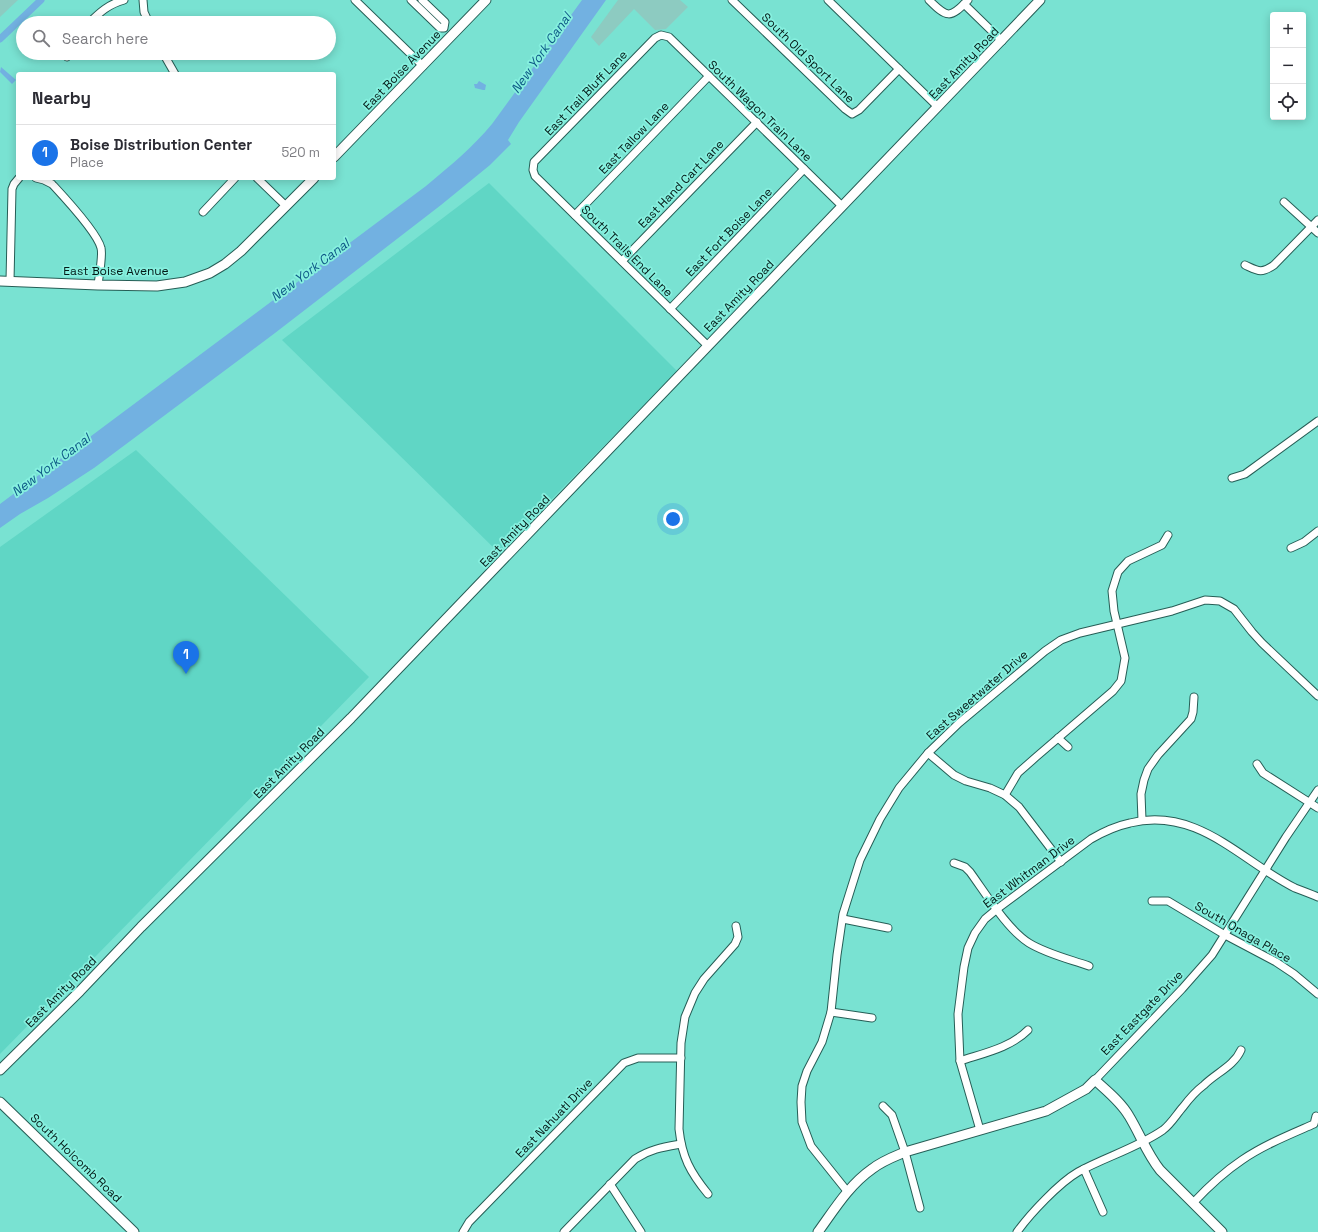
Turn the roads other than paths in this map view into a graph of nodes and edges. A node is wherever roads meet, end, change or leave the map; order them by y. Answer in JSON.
{"nodes":[{"id":1,"x":124,"y":0,"type":"edge"},
{"id":2,"x":143,"y":0,"type":"edge"},
{"id":3,"x":355,"y":0,"type":"edge"},
{"id":4,"x":422,"y":0,"type":"edge"},
{"id":5,"x":486,"y":0,"type":"edge"},
{"id":6,"x":732,"y":0,"type":"edge"},
{"id":7,"x":828,"y":0,"type":"edge"},
{"id":8,"x":929,"y":0,"type":"edge"},
{"id":9,"x":1040,"y":0,"type":"edge"},
{"id":10,"x":407,"y":1,"type":"edge"},
{"id":11,"x":966,"y":2,"type":"edge"},
{"id":12,"x":96,"y":16,"type":"edge"},
{"id":13,"x":146,"y":16,"type":"edge"},
{"id":14,"x":444,"y":28,"type":"junction"},
{"id":15,"x":452,"y":35,"type":"junction"},
{"id":16,"x":661,"y":35,"type":"joint"},
{"id":17,"x":1002,"y":41,"type":"junction"},
{"id":18,"x":167,"y":60,"type":"edge"},
{"id":19,"x":422,"y":66,"type":"junction"},
{"id":20,"x":899,"y":68,"type":"junction"},
{"id":21,"x":173,"y":72,"type":"edge"},
{"id":22,"x":709,"y":76,"type":"junction"},
{"id":23,"x":938,"y":107,"type":"junction"},
{"id":24,"x":756,"y":122,"type":"junction"},
{"id":25,"x":336,"y":155,"type":"edge"},
{"id":26,"x":804,"y":169,"type":"junction"},
{"id":27,"x":533,"y":170,"type":"joint"},
{"id":28,"x":17,"y":180,"type":"edge"},
{"id":29,"x":41,"y":180,"type":"edge"},
{"id":30,"x":233,"y":180,"type":"edge"},
{"id":31,"x":260,"y":180,"type":"edge"},
{"id":32,"x":312,"y":180,"type":"edge"},
{"id":33,"x":1284,"y":202,"type":"dead end"},
{"id":34,"x":286,"y":206,"type":"junction"},
{"id":35,"x":842,"y":206,"type":"junction"},
{"id":36,"x":202,"y":212,"type":"dead end"},
{"id":37,"x":575,"y":215,"type":"junction"},
{"id":38,"x":1318,"y":220,"type":"edge"},
{"id":39,"x":1311,"y":227,"type":"junction"},
{"id":40,"x":1318,"y":233,"type":"edge"},
{"id":41,"x":622,"y":261,"type":"junction"},
{"id":42,"x":1245,"y":265,"type":"dead end"},
{"id":43,"x":5,"y":281,"type":"edge"},
{"id":44,"x":98,"y":285,"type":"junction"},
{"id":45,"x":670,"y":309,"type":"junction"},
{"id":46,"x":708,"y":346,"type":"junction"},
{"id":47,"x":1318,"y":421,"type":"edge"},
{"id":48,"x":1232,"y":478,"type":"dead end"},
{"id":49,"x":1318,"y":531,"type":"edge"},
{"id":50,"x":1168,"y":535,"type":"dead end"},
{"id":51,"x":1291,"y":548,"type":"dead end"},
{"id":52,"x":1117,"y":624,"type":"junction"},
{"id":53,"x":1318,"y":696,"type":"edge"},
{"id":54,"x":1194,"y":697,"type":"dead end"},
{"id":55,"x":1058,"y":738,"type":"junction"},
{"id":56,"x":1068,"y":747,"type":"dead end"},
{"id":57,"x":928,"y":753,"type":"junction"},
{"id":58,"x":1257,"y":764,"type":"dead end"},
{"id":59,"x":1318,"y":790,"type":"edge"},
{"id":60,"x":1005,"y":795,"type":"junction"},
{"id":61,"x":1309,"y":803,"type":"junction"},
{"id":62,"x":1318,"y":808,"type":"edge"},
{"id":63,"x":1142,"y":820,"type":"junction"},
{"id":64,"x":1061,"y":862,"type":"junction"},
{"id":65,"x":954,"y":863,"type":"dead end"},
{"id":66,"x":1265,"y":869,"type":"junction"},
{"id":67,"x":1318,"y":897,"type":"edge"},
{"id":68,"x":1152,"y":901,"type":"dead end"},
{"id":69,"x":997,"y":908,"type":"junction"},
{"id":70,"x":843,"y":919,"type":"junction"},
{"id":71,"x":736,"y":926,"type":"dead end"},
{"id":72,"x":888,"y":928,"type":"dead end"},
{"id":73,"x":1225,"y":935,"type":"junction"},
{"id":74,"x":1089,"y":966,"type":"dead end"},
{"id":75,"x":1318,"y":994,"type":"edge"},
{"id":76,"x":831,"y":1012,"type":"junction"},
{"id":77,"x":872,"y":1018,"type":"dead end"},
{"id":78,"x":1028,"y":1030,"type":"dead end"},
{"id":79,"x":1241,"y":1050,"type":"dead end"},
{"id":80,"x":680,"y":1058,"type":"junction"},
{"id":81,"x":960,"y":1061,"type":"junction"},
{"id":82,"x":0,"y":1070,"type":"edge"},
{"id":83,"x":1095,"y":1080,"type":"junction"},
{"id":84,"x":0,"y":1102,"type":"edge"},
{"id":85,"x":883,"y":1106,"type":"dead end"},
{"id":86,"x":1316,"y":1116,"type":"dead end"},
{"id":87,"x":980,"y":1130,"type":"junction"},
{"id":88,"x":1143,"y":1141,"type":"junction"},
{"id":89,"x":681,"y":1144,"type":"junction"},
{"id":90,"x":905,"y":1152,"type":"junction"},
{"id":91,"x":1084,"y":1169,"type":"junction"},
{"id":92,"x":610,"y":1184,"type":"junction"},
{"id":93,"x":847,"y":1191,"type":"junction"},
{"id":94,"x":708,"y":1194,"type":"dead end"},
{"id":95,"x":1193,"y":1203,"type":"junction"},
{"id":96,"x":920,"y":1208,"type":"dead end"},
{"id":97,"x":1103,"y":1212,"type":"dead end"},
{"id":98,"x":134,"y":1232,"type":"edge"},
{"id":99,"x":463,"y":1232,"type":"edge"},
{"id":100,"x":564,"y":1232,"type":"edge"},
{"id":101,"x":641,"y":1232,"type":"edge"},
{"id":102,"x":818,"y":1232,"type":"edge"},
{"id":103,"x":1017,"y":1232,"type":"edge"},
{"id":104,"x":1222,"y":1232,"type":"edge"}],
"edges":[{"from":1,"to":12,"type":"street"},
{"from":2,"to":13,"type":"street"},
{"from":3,"to":19,"type":"street"},
{"from":4,"to":14,"type":"street"},
{"from":5,"to":15,"type":"street","name":"East Boise Avenue"},
{"from":6,"to":20,"type":"street","name":"South Old Sport Lane"},
{"from":7,"to":20,"type":"street"},
{"from":8,"to":11,"type":"street"},
{"from":9,"to":17,"type":"street","name":"East Amity Road"},
{"from":10,"to":14,"type":"street"},
{"from":11,"to":17,"type":"street"},
{"from":14,"to":15,"type":"street"},
{"from":15,"to":19,"type":"street","name":"East Boise Avenue"},
{"from":16,"to":22,"type":"street","name":"South Wagon Train Lane"},
{"from":16,"to":27,"type":"street","name":"East Trail Bluff Lane"},
{"from":17,"to":23,"type":"street","name":"East Amity Road"},
{"from":18,"to":21,"type":"street"},
{"from":19,"to":25,"type":"street","name":"East Boise Avenue"},
{"from":20,"to":23,"type":"street"},
{"from":22,"to":24,"type":"street","name":"South Wagon Train Lane"},
{"from":22,"to":37,"type":"street","name":"East Tallow Lane"},
{"from":23,"to":35,"type":"street","name":"East Amity Road"},
{"from":24,"to":26,"type":"street","name":"South Wagon Train Lane"},
{"from":24,"to":41,"type":"street","name":"East Hand Cart Lane"},
{"from":26,"to":35,"type":"street","name":"South Wagon Train Lane"},
{"from":26,"to":45,"type":"street","name":"East Fort Boise Lane"},
{"from":27,"to":37,"type":"street","name":"South Trails End Lane"},
{"from":28,"to":43,"type":"street"},
{"from":29,"to":44,"type":"street"},
{"from":30,"to":36,"type":"street"},
{"from":31,"to":34,"type":"street"},
{"from":32,"to":34,"type":"street","name":"East Boise Avenue"},
{"from":33,"to":39,"type":"street"},
{"from":34,"to":44,"type":"street","name":"East Boise Avenue"},
{"from":35,"to":46,"type":"street","name":"East Amity Road"},
{"from":37,"to":41,"type":"street","name":"South Trails End Lane"},
{"from":38,"to":39,"type":"street"},
{"from":39,"to":40,"type":"street"},
{"from":39,"to":42,"type":"street"},
{"from":41,"to":45,"type":"street","name":"South Trails End Lane"},
{"from":43,"to":44,"type":"street","name":"East Boise Avenue"},
{"from":45,"to":46,"type":"street","name":"South Trails End Lane"},
{"from":46,"to":82,"type":"street","name":"East Amity Road"},
{"from":47,"to":48,"type":"street"},
{"from":49,"to":51,"type":"street"},
{"from":50,"to":52,"type":"street"},
{"from":52,"to":53,"type":"street","name":"East Sweetwater Drive"},
{"from":52,"to":55,"type":"street"},
{"from":52,"to":57,"type":"street","name":"East Sweetwater Drive"},
{"from":54,"to":63,"type":"street"},
{"from":55,"to":56,"type":"street"},
{"from":55,"to":60,"type":"street"},
{"from":57,"to":60,"type":"street"},
{"from":57,"to":70,"type":"street","name":"East Sweetwater Drive"},
{"from":58,"to":61,"type":"street"},
{"from":59,"to":61,"type":"street","name":"East Eastgate Drive"},
{"from":60,"to":64,"type":"street"},
{"from":61,"to":62,"type":"street"},
{"from":61,"to":66,"type":"street","name":"East Eastgate Drive"},
{"from":63,"to":64,"type":"street","name":"East Whitman Drive"},
{"from":63,"to":66,"type":"street","name":"East Whitman Drive"},
{"from":64,"to":69,"type":"street","name":"East Whitman Drive"},
{"from":65,"to":69,"type":"street"},
{"from":66,"to":67,"type":"street","name":"East Whitman Drive"},
{"from":66,"to":73,"type":"street","name":"East Eastgate Drive"},
{"from":68,"to":73,"type":"street","name":"South Onaga Place"},
{"from":69,"to":74,"type":"street"},
{"from":69,"to":81,"type":"street","name":"East Whitman Drive"},
{"from":70,"to":72,"type":"street"},
{"from":70,"to":76,"type":"street","name":"East Sweetwater Drive"},
{"from":71,"to":80,"type":"street"},
{"from":73,"to":75,"type":"street","name":"South Onaga Place"},
{"from":73,"to":83,"type":"street","name":"East Eastgate Drive"},
{"from":76,"to":77,"type":"street"},
{"from":76,"to":93,"type":"street","name":"East Sweetwater Drive"},
{"from":78,"to":81,"type":"street"},
{"from":79,"to":88,"type":"street"},
{"from":80,"to":89,"type":"street"},
{"from":80,"to":99,"type":"street","name":"East Nahuatl Drive"},
{"from":81,"to":87,"type":"street","name":"East Whitman Drive"},
{"from":83,"to":87,"type":"street","name":"East Eastgate Drive"},
{"from":83,"to":88,"type":"street"},
{"from":84,"to":98,"type":"street","name":"South Holcomb Road"},
{"from":85,"to":90,"type":"street"},
{"from":86,"to":95,"type":"street"},
{"from":87,"to":90,"type":"street","name":"East Eastgate Drive"},
{"from":88,"to":91,"type":"street"},
{"from":88,"to":95,"type":"street"},
{"from":89,"to":92,"type":"street"},
{"from":89,"to":94,"type":"street"},
{"from":90,"to":93,"type":"street","name":"East Eastgate Drive"},
{"from":90,"to":96,"type":"street"},
{"from":91,"to":97,"type":"street"},
{"from":91,"to":103,"type":"street"},
{"from":92,"to":100,"type":"street"},
{"from":92,"to":101,"type":"street"},
{"from":93,"to":102,"type":"street","name":"East Eastgate Drive"},
{"from":95,"to":104,"type":"street"}]}
